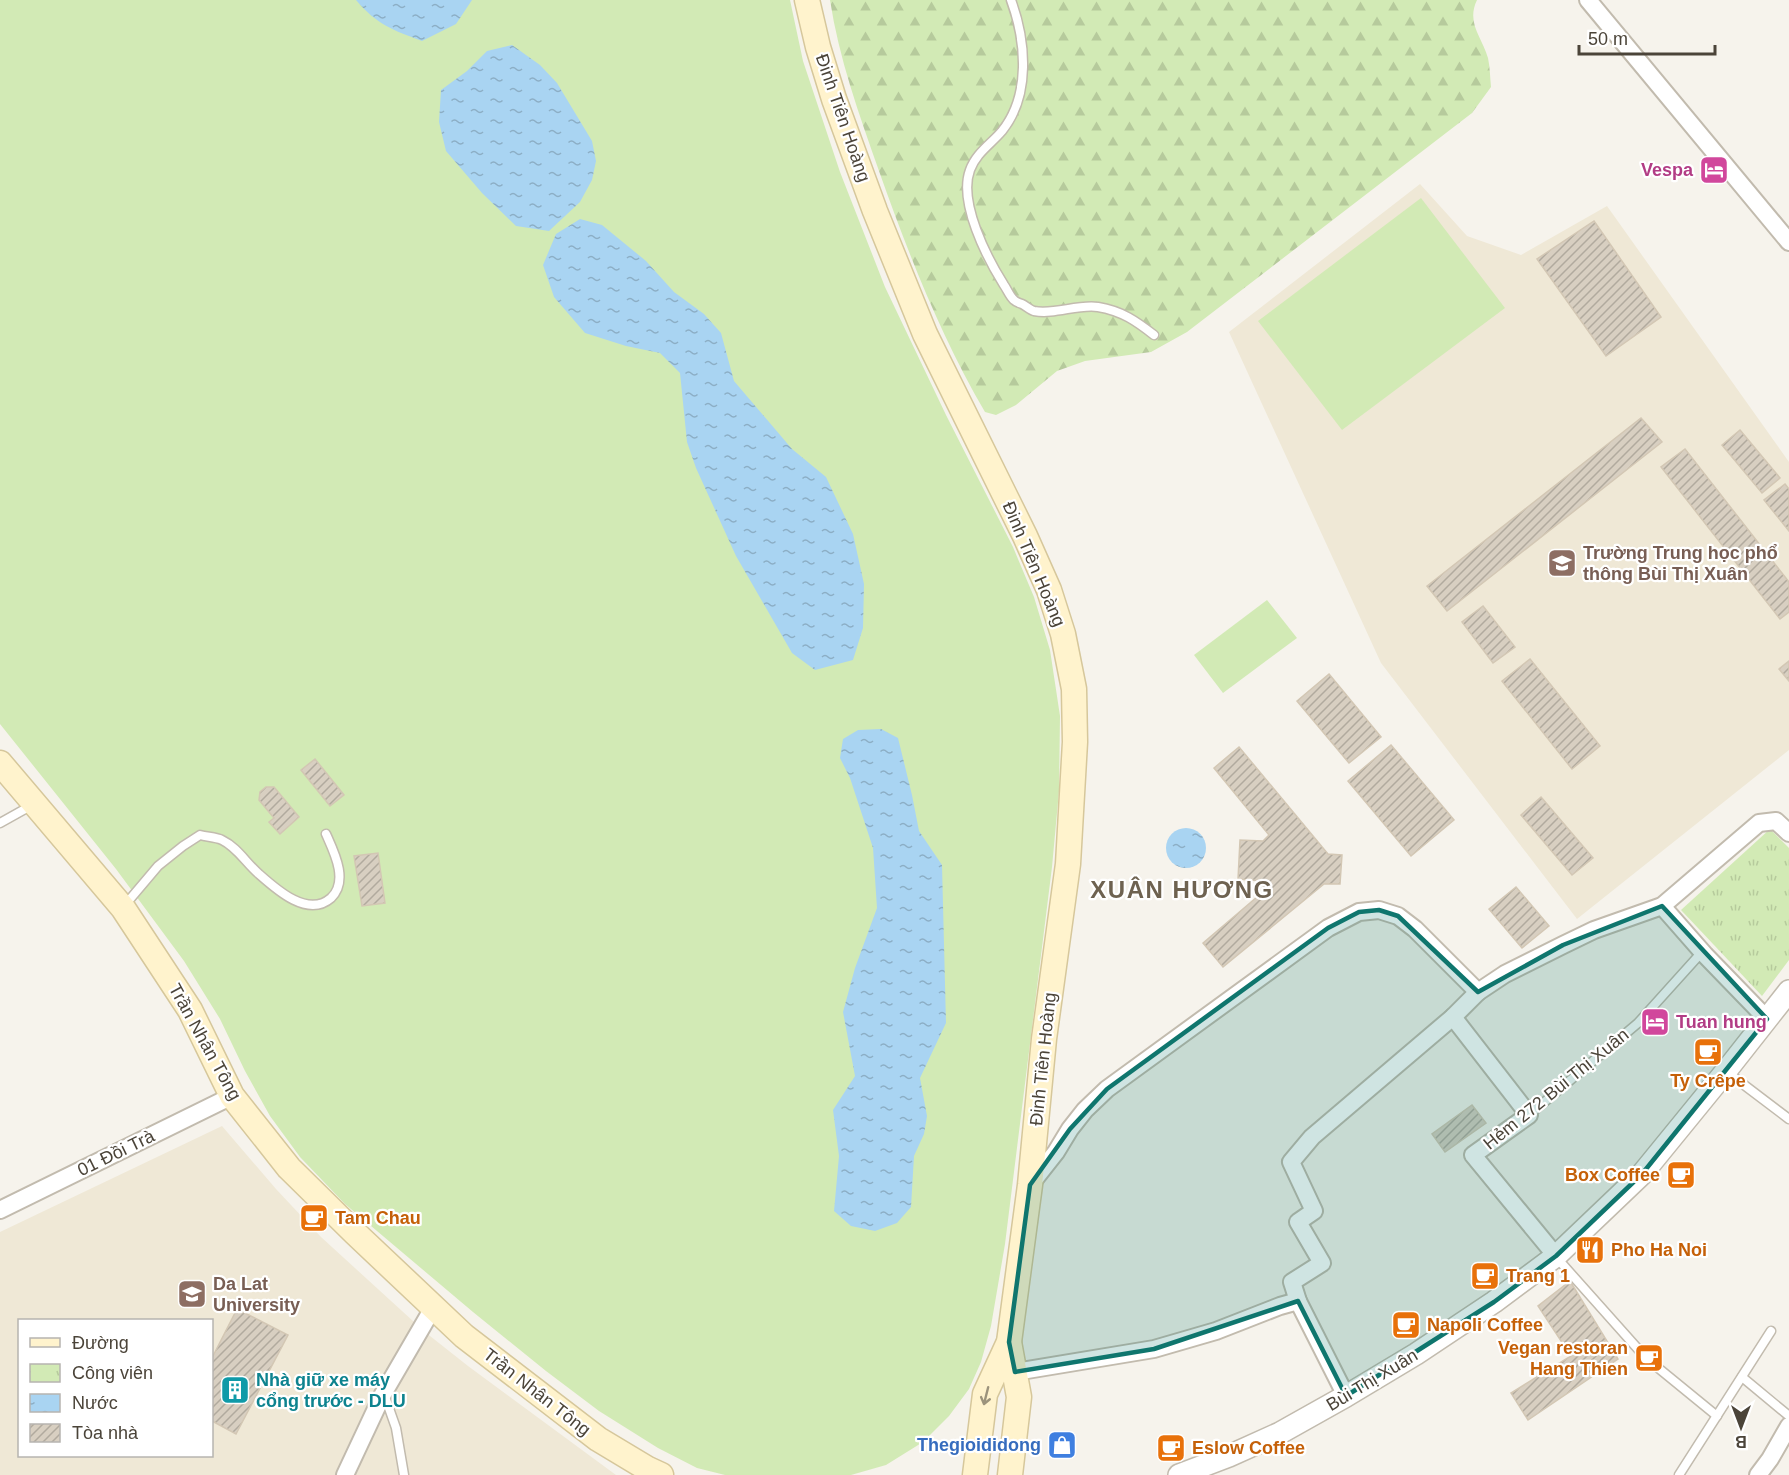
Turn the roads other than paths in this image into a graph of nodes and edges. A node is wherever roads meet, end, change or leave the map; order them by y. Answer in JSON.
{"nodes":[{"id":1,"x":807,"y":0,"type":"edge"},
{"id":2,"x":1011,"y":0,"type":"edge"},
{"id":3,"x":1588,"y":0,"type":"edge"},
{"id":4,"x":1789,"y":242,"type":"edge"},
{"id":5,"x":1154,"y":335,"type":"dead end"},
{"id":6,"x":0,"y":763,"type":"edge"},
{"id":7,"x":33,"y":804,"type":"junction"},
{"id":8,"x":0,"y":823,"type":"edge"},
{"id":9,"x":326,"y":834,"type":"dead end"},
{"id":10,"x":1789,"y":834,"type":"edge"},
{"id":11,"x":1662,"y":906,"type":"junction"},
{"id":12,"x":123,"y":908,"type":"junction"},
{"id":13,"x":1702,"y":952,"type":"junction"},
{"id":14,"x":1789,"y":991,"type":"edge"},
{"id":15,"x":1478,"y":992,"type":"junction"},
{"id":16,"x":1453,"y":1017,"type":"junction"},
{"id":17,"x":1767,"y":1019,"type":"junction"},
{"id":18,"x":1726,"y":1071,"type":"junction"},
{"id":19,"x":232,"y":1096,"type":"junction"},
{"id":20,"x":1529,"y":1115,"type":"junction"},
{"id":21,"x":1789,"y":1119,"type":"edge"},
{"id":22,"x":1030,"y":1185,"type":"junction"},
{"id":23,"x":0,"y":1210,"type":"edge"},
{"id":24,"x":1556,"y":1256,"type":"junction"},
{"id":25,"x":1298,"y":1301,"type":"junction"},
{"id":26,"x":433,"y":1308,"type":"junction"},
{"id":27,"x":1771,"y":1331,"type":"dead end"},
{"id":28,"x":1009,"y":1342,"type":"junction"},
{"id":29,"x":1015,"y":1372,"type":"junction"},
{"id":30,"x":1742,"y":1377,"type":"junction"},
{"id":31,"x":383,"y":1394,"type":"junction"},
{"id":32,"x":1346,"y":1396,"type":"junction"},
{"id":33,"x":1717,"y":1416,"type":"junction"},
{"id":34,"x":1789,"y":1416,"type":"edge"},
{"id":35,"x":1789,"y":1426,"type":"edge"},
{"id":36,"x":345,"y":1475,"type":"edge"},
{"id":37,"x":404,"y":1475,"type":"edge"},
{"id":38,"x":661,"y":1475,"type":"edge"},
{"id":39,"x":975,"y":1475,"type":"edge"},
{"id":40,"x":1010,"y":1475,"type":"edge"},
{"id":41,"x":1179,"y":1475,"type":"edge"},
{"id":42,"x":1679,"y":1475,"type":"edge"},
{"id":43,"x":1758,"y":1475,"type":"edge"}],
"edges":[{"from":1,"to":22,"type":"main road","name":"Đinh Tiên Hoàng"},
{"from":2,"to":5,"type":"lane"},
{"from":3,"to":4,"type":"street"},
{"from":6,"to":7,"type":"main road","name":"Trần Nhân Tông"},
{"from":7,"to":8,"type":"lane"},
{"from":7,"to":12,"type":"main road","name":"Trần Nhân Tông"},
{"from":9,"to":12,"type":"lane"},
{"from":10,"to":11,"type":"street"},
{"from":11,"to":13,"type":"street"},
{"from":11,"to":15,"type":"street"},
{"from":12,"to":19,"type":"main road","name":"Trần Nhân Tông"},
{"from":13,"to":17,"type":"street"},
{"from":13,"to":20,"type":"lane","name":"Hẻm 272 Bùi Thị Xuân"},
{"from":14,"to":17,"type":"street","name":"Bùi Thị Xuân"},
{"from":15,"to":16,"type":"street"},
{"from":15,"to":22,"type":"street"},
{"from":16,"to":20,"type":"street"},
{"from":16,"to":25,"type":"street"},
{"from":17,"to":18,"type":"street","name":"Bùi Thị Xuân"},
{"from":18,"to":21,"type":"lane"},
{"from":18,"to":24,"type":"street","name":"Bùi Thị Xuân"},
{"from":19,"to":23,"type":"street","name":"01 Đồi Trà"},
{"from":19,"to":26,"type":"main road","name":"Trần Nhân Tông"},
{"from":20,"to":24,"type":"street","name":"Hẻm 272 Bùi Thị Xuân"},
{"from":22,"to":28,"type":"main road","name":"Đinh Tiên Hoàng"},
{"from":24,"to":32,"type":"street","name":"Bùi Thị Xuân"},
{"from":24,"to":33,"type":"lane"},
{"from":25,"to":29,"type":"street"},
{"from":25,"to":32,"type":"street"},
{"from":26,"to":31,"type":"street"},
{"from":26,"to":38,"type":"main road","name":"Trần Nhân Tông"},
{"from":27,"to":30,"type":"lane"},
{"from":28,"to":29,"type":"main road","name":"Đinh Tiên Hoàng"},
{"from":28,"to":39,"type":"main road","name":"Đinh Tiên Hoàng","one_way":true},
{"from":29,"to":40,"type":"main road","name":"Đinh Tiên Hoàng"},
{"from":30,"to":33,"type":"lane"},
{"from":30,"to":34,"type":"lane"},
{"from":31,"to":36,"type":"street"},
{"from":31,"to":37,"type":"lane"},
{"from":32,"to":41,"type":"street","name":"Bùi Thị Xuân"},
{"from":33,"to":42,"type":"lane"},
{"from":35,"to":43,"type":"street"}]}
